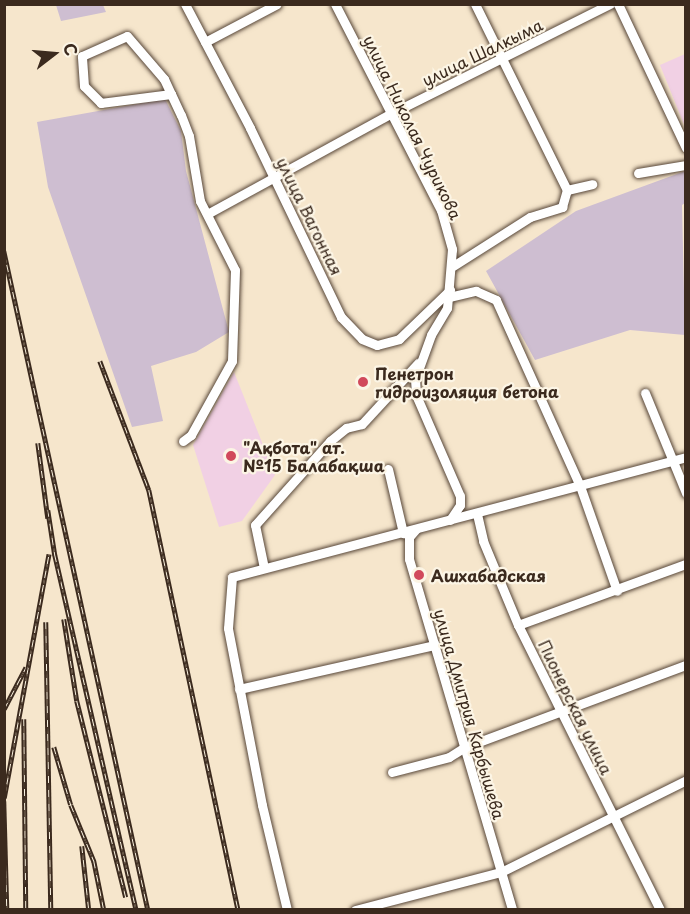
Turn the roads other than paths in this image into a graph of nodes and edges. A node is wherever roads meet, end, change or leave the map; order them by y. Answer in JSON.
{"nodes":[{"id":1,"x":185,"y":4,"type":"edge"},
{"id":2,"x":277,"y":4,"type":"edge"},
{"id":3,"x":335,"y":4,"type":"edge"},
{"id":4,"x":474,"y":4,"type":"edge"},
{"id":5,"x":618,"y":4,"type":"edge"},
{"id":6,"x":606,"y":5,"type":"edge"},
{"id":7,"x":205,"y":42,"type":"junction"},
{"id":8,"x":502,"y":60,"type":"junction"},
{"id":9,"x":171,"y":94,"type":"junction"},
{"id":10,"x":392,"y":113,"type":"junction"},
{"id":11,"x":686,"y":148,"type":"edge"},
{"id":12,"x":686,"y":165,"type":"edge"},
{"id":13,"x":638,"y":173,"type":"dead end"},
{"id":14,"x":272,"y":175,"type":"junction"},
{"id":15,"x":592,"y":184,"type":"dead end"},
{"id":16,"x":567,"y":190,"type":"junction"},
{"id":17,"x":209,"y":213,"type":"junction"},
{"id":18,"x":453,"y":266,"type":"junction"},
{"id":19,"x":450,"y":293,"type":"junction"},
{"id":20,"x":419,"y":361,"type":"junction"},
{"id":21,"x":645,"y":393,"type":"dead end"},
{"id":22,"x":183,"y":441,"type":"dead end"},
{"id":23,"x":686,"y":457,"type":"edge"},
{"id":24,"x":673,"y":461,"type":"junction"},
{"id":25,"x":388,"y":469,"type":"dead end"},
{"id":26,"x":580,"y":486,"type":"junction"},
{"id":27,"x":686,"y":493,"type":"edge"},
{"id":28,"x":477,"y":514,"type":"junction"},
{"id":29,"x":450,"y":520,"type":"junction"},
{"id":30,"x":416,"y":530,"type":"junction"},
{"id":31,"x":403,"y":532,"type":"junction"},
{"id":32,"x":686,"y":564,"type":"edge"},
{"id":33,"x":264,"y":568,"type":"junction"},
{"id":34,"x":617,"y":591,"type":"junction"},
{"id":35,"x":518,"y":625,"type":"junction"},
{"id":36,"x":435,"y":645,"type":"junction"},
{"id":37,"x":686,"y":665,"type":"edge"},
{"id":38,"x":239,"y":689,"type":"junction"},
{"id":39,"x":562,"y":713,"type":"junction"},
{"id":40,"x":465,"y":747,"type":"junction"},
{"id":41,"x":393,"y":772,"type":"dead end"},
{"id":42,"x":686,"y":780,"type":"edge"},
{"id":43,"x":612,"y":814,"type":"junction"},
{"id":44,"x":501,"y":872,"type":"junction"},
{"id":45,"x":287,"y":909,"type":"edge"},
{"id":46,"x":356,"y":909,"type":"edge"},
{"id":47,"x":512,"y":909,"type":"edge"},
{"id":48,"x":660,"y":909,"type":"edge"}],
"edges":[{"from":1,"to":7,"type":"street","name":"улица Вагонная"},
{"from":2,"to":7,"type":"street"},
{"from":3,"to":10,"type":"street","name":"улица Николая Чурикова"},
{"from":4,"to":8,"type":"street"},
{"from":5,"to":11,"type":"street"},
{"from":6,"to":8,"type":"street","name":"улица Шалкыма"},
{"from":7,"to":14,"type":"street","name":"улица Вагонная"},
{"from":8,"to":10,"type":"street","name":"улица Шалкыма"},
{"from":8,"to":16,"type":"street"},
{"from":9,"to":9,"type":"street"},
{"from":9,"to":17,"type":"street"},
{"from":10,"to":14,"type":"street","name":"улица Шалкыма"},
{"from":10,"to":18,"type":"street","name":"улица Николая Чурикова"},
{"from":12,"to":13,"type":"street"},
{"from":14,"to":17,"type":"street","name":"улица Шалкыма"},
{"from":14,"to":19,"type":"street","name":"улица Вагонная"},
{"from":15,"to":16,"type":"street"},
{"from":16,"to":18,"type":"street"},
{"from":17,"to":22,"type":"street"},
{"from":18,"to":19,"type":"street","name":"улица Николая Чурикова"},
{"from":19,"to":20,"type":"street","name":"улица Николая Чурикова"},
{"from":19,"to":26,"type":"street"},
{"from":20,"to":29,"type":"street"},
{"from":20,"to":33,"type":"street"},
{"from":21,"to":24,"type":"street"},
{"from":23,"to":24,"type":"street"},
{"from":24,"to":26,"type":"street"},
{"from":24,"to":27,"type":"street"},
{"from":25,"to":31,"type":"street"},
{"from":26,"to":28,"type":"street"},
{"from":26,"to":34,"type":"street"},
{"from":28,"to":29,"type":"street"},
{"from":28,"to":35,"type":"street","name":"Пионерская улица"},
{"from":29,"to":30,"type":"street"},
{"from":30,"to":31,"type":"street"},
{"from":30,"to":36,"type":"street","name":"улица Дмитрия Карбышева"},
{"from":31,"to":33,"type":"street"},
{"from":32,"to":34,"type":"street"},
{"from":33,"to":38,"type":"street"},
{"from":34,"to":35,"type":"street"},
{"from":35,"to":39,"type":"street","name":"Пионерская улица"},
{"from":36,"to":38,"type":"street"},
{"from":36,"to":40,"type":"street","name":"улица Дмитрия Карбышева"},
{"from":37,"to":39,"type":"street"},
{"from":38,"to":45,"type":"street"},
{"from":39,"to":40,"type":"street"},
{"from":39,"to":43,"type":"street","name":"Пионерская улица"},
{"from":40,"to":41,"type":"street"},
{"from":40,"to":44,"type":"street","name":"улица Дмитрия Карбышева"},
{"from":42,"to":43,"type":"street"},
{"from":43,"to":44,"type":"street"},
{"from":43,"to":48,"type":"street","name":"Пионерская улица"},
{"from":44,"to":46,"type":"street"},
{"from":44,"to":47,"type":"street","name":"улица Дмитрия Карбышева"}]}
